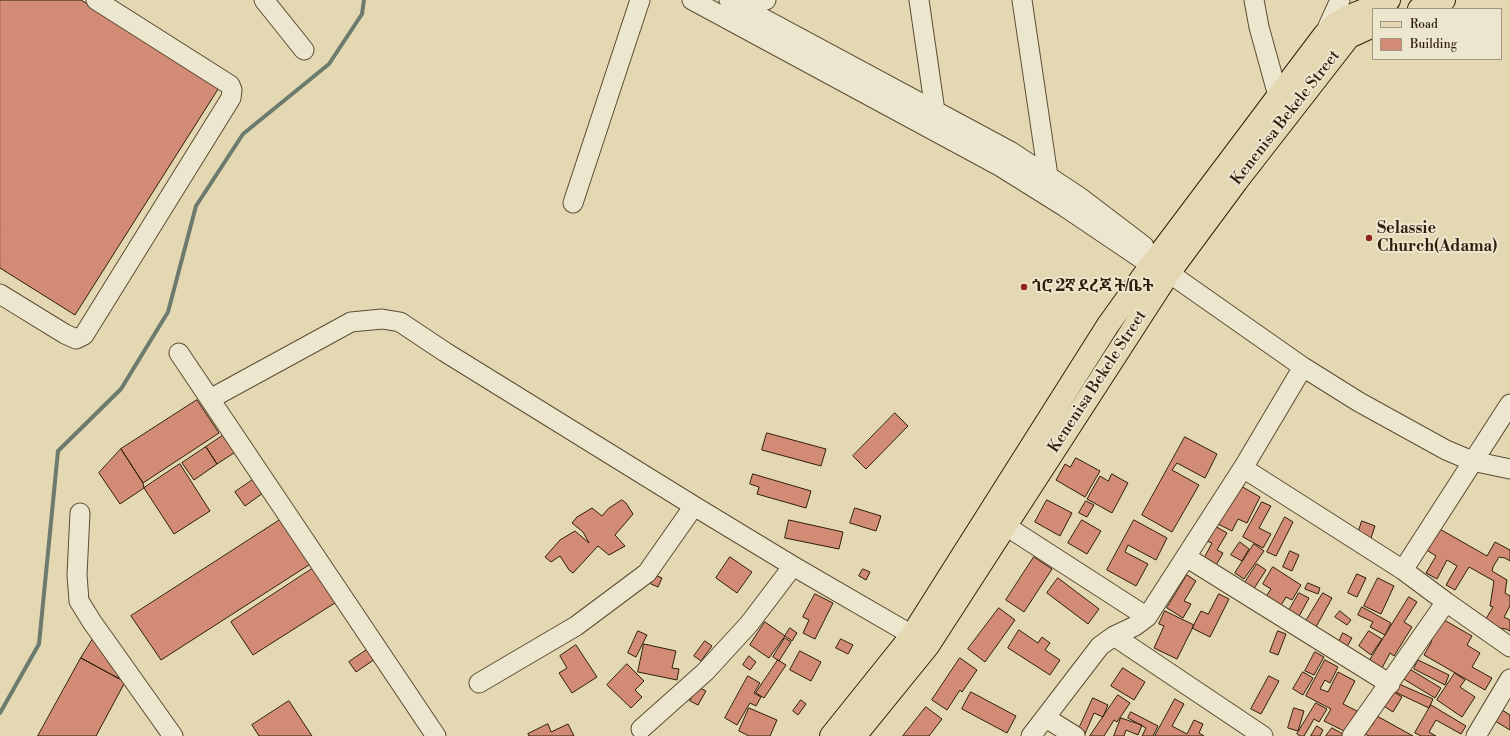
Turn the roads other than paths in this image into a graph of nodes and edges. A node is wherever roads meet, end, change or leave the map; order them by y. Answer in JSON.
{"nodes":[{"id":1,"x":96,"y":0,"type":"edge"},
{"id":2,"x":264,"y":0,"type":"edge"},
{"id":3,"x":640,"y":0,"type":"edge"},
{"id":4,"x":692,"y":0,"type":"edge"},
{"id":5,"x":766,"y":0,"type":"edge"},
{"id":6,"x":919,"y":0,"type":"edge"},
{"id":7,"x":1022,"y":0,"type":"edge"},
{"id":8,"x":1254,"y":0,"type":"edge"},
{"id":9,"x":1340,"y":0,"type":"edge"},
{"id":10,"x":1389,"y":0,"type":"edge"},
{"id":11,"x":1444,"y":0,"type":"edge"},
{"id":12,"x":734,"y":2,"type":"edge"},
{"id":13,"x":1372,"y":8,"type":"edge"},
{"id":14,"x":1422,"y":8,"type":"edge"},
{"id":15,"x":1364,"y":12,"type":"edge"},
{"id":16,"x":1324,"y":35,"type":"junction"},
{"id":17,"x":304,"y":50,"type":"dead end"},
{"id":18,"x":1278,"y":96,"type":"junction"},
{"id":19,"x":935,"y":111,"type":"junction"},
{"id":20,"x":1048,"y":176,"type":"junction"},
{"id":21,"x":573,"y":203,"type":"dead end"},
{"id":22,"x":1159,"y":265,"type":"junction"},
{"id":23,"x":0,"y":294,"type":"edge"},
{"id":24,"x":179,"y":353,"type":"dead end"},
{"id":25,"x":1302,"y":367,"type":"junction"},
{"id":26,"x":210,"y":399,"type":"junction"},
{"id":27,"x":1510,"y":404,"type":"edge"},
{"id":28,"x":1472,"y":461,"type":"junction"},
{"id":29,"x":1243,"y":468,"type":"junction"},
{"id":30,"x":1510,"y":469,"type":"edge"},
{"id":31,"x":694,"y":506,"type":"junction"},
{"id":32,"x":80,"y":513,"type":"dead end"},
{"id":33,"x":1006,"y":526,"type":"junction"},
{"id":34,"x":1186,"y":557,"type":"junction"},
{"id":35,"x":793,"y":566,"type":"junction"},
{"id":36,"x":1402,"y":570,"type":"junction"},
{"id":37,"x":1446,"y":602,"type":"junction"},
{"id":38,"x":1147,"y":618,"type":"junction"},
{"id":39,"x":912,"y":635,"type":"junction"},
{"id":40,"x":1114,"y":636,"type":"junction"},
{"id":41,"x":1510,"y":647,"type":"edge"},
{"id":42,"x":1510,"y":679,"type":"edge"},
{"id":43,"x":479,"y":683,"type":"dead end"},
{"id":44,"x":1390,"y":684,"type":"junction"},
{"id":45,"x":1046,"y":718,"type":"junction"},
{"id":46,"x":641,"y":729,"type":"dead end"},
{"id":47,"x":173,"y":736,"type":"edge"},
{"id":48,"x":436,"y":736,"type":"edge"},
{"id":49,"x":831,"y":736,"type":"edge"},
{"id":50,"x":855,"y":736,"type":"edge"},
{"id":51,"x":1031,"y":736,"type":"edge"},
{"id":52,"x":1075,"y":736,"type":"edge"},
{"id":53,"x":1263,"y":736,"type":"edge"},
{"id":54,"x":1352,"y":736,"type":"edge"},
{"id":55,"x":1476,"y":736,"type":"edge"}],
"edges":[{"from":1,"to":23,"type":"street"},
{"from":2,"to":17,"type":"street"},
{"from":3,"to":21,"type":"street"},
{"from":4,"to":22,"type":"street"},
{"from":5,"to":12,"type":"street"},
{"from":6,"to":19,"type":"street"},
{"from":7,"to":20,"type":"street"},
{"from":8,"to":18,"type":"street"},
{"from":9,"to":16,"type":"street"},
{"from":10,"to":13,"type":"main road","name":"Kenenisa Bekele Street"},
{"from":11,"to":14,"type":"main road"},
{"from":12,"to":19,"type":"street"},
{"from":15,"to":16,"type":"main road","name":"Kenenisa Bekele Street"},
{"from":15,"to":22,"type":"main road","name":"Kenenisa Bekele Street"},
{"from":16,"to":18,"type":"main road","name":"Kenenisa Bekele Street"},
{"from":18,"to":22,"type":"main road","name":"Kenenisa Bekele Street"},
{"from":19,"to":20,"type":"street"},
{"from":20,"to":22,"type":"street"},
{"from":22,"to":25,"type":"street"},
{"from":22,"to":33,"type":"main road","name":"Kenenisa Bekele Street"},
{"from":22,"to":39,"type":"main road","name":"Kenenisa Bekele Street"},
{"from":24,"to":26,"type":"street"},
{"from":25,"to":28,"type":"street"},
{"from":25,"to":29,"type":"street"},
{"from":26,"to":31,"type":"street"},
{"from":26,"to":48,"type":"street"},
{"from":27,"to":28,"type":"street"},
{"from":28,"to":30,"type":"street"},
{"from":28,"to":36,"type":"street"},
{"from":29,"to":34,"type":"street"},
{"from":29,"to":36,"type":"street"},
{"from":31,"to":35,"type":"street"},
{"from":31,"to":43,"type":"street"},
{"from":32,"to":47,"type":"street"},
{"from":33,"to":38,"type":"street"},
{"from":33,"to":50,"type":"main road","name":"Kenenisa Bekele Street"},
{"from":34,"to":38,"type":"street"},
{"from":34,"to":44,"type":"street"},
{"from":35,"to":39,"type":"street"},
{"from":35,"to":46,"type":"street"},
{"from":36,"to":37,"type":"street"},
{"from":37,"to":41,"type":"street"},
{"from":37,"to":44,"type":"street"},
{"from":38,"to":40,"type":"street"},
{"from":39,"to":49,"type":"main road","name":"Kenenisa Bekele Street"},
{"from":40,"to":45,"type":"street"},
{"from":40,"to":53,"type":"street"},
{"from":42,"to":55,"type":"street"},
{"from":44,"to":54,"type":"street"},
{"from":45,"to":51,"type":"street"},
{"from":45,"to":52,"type":"street"}]}
